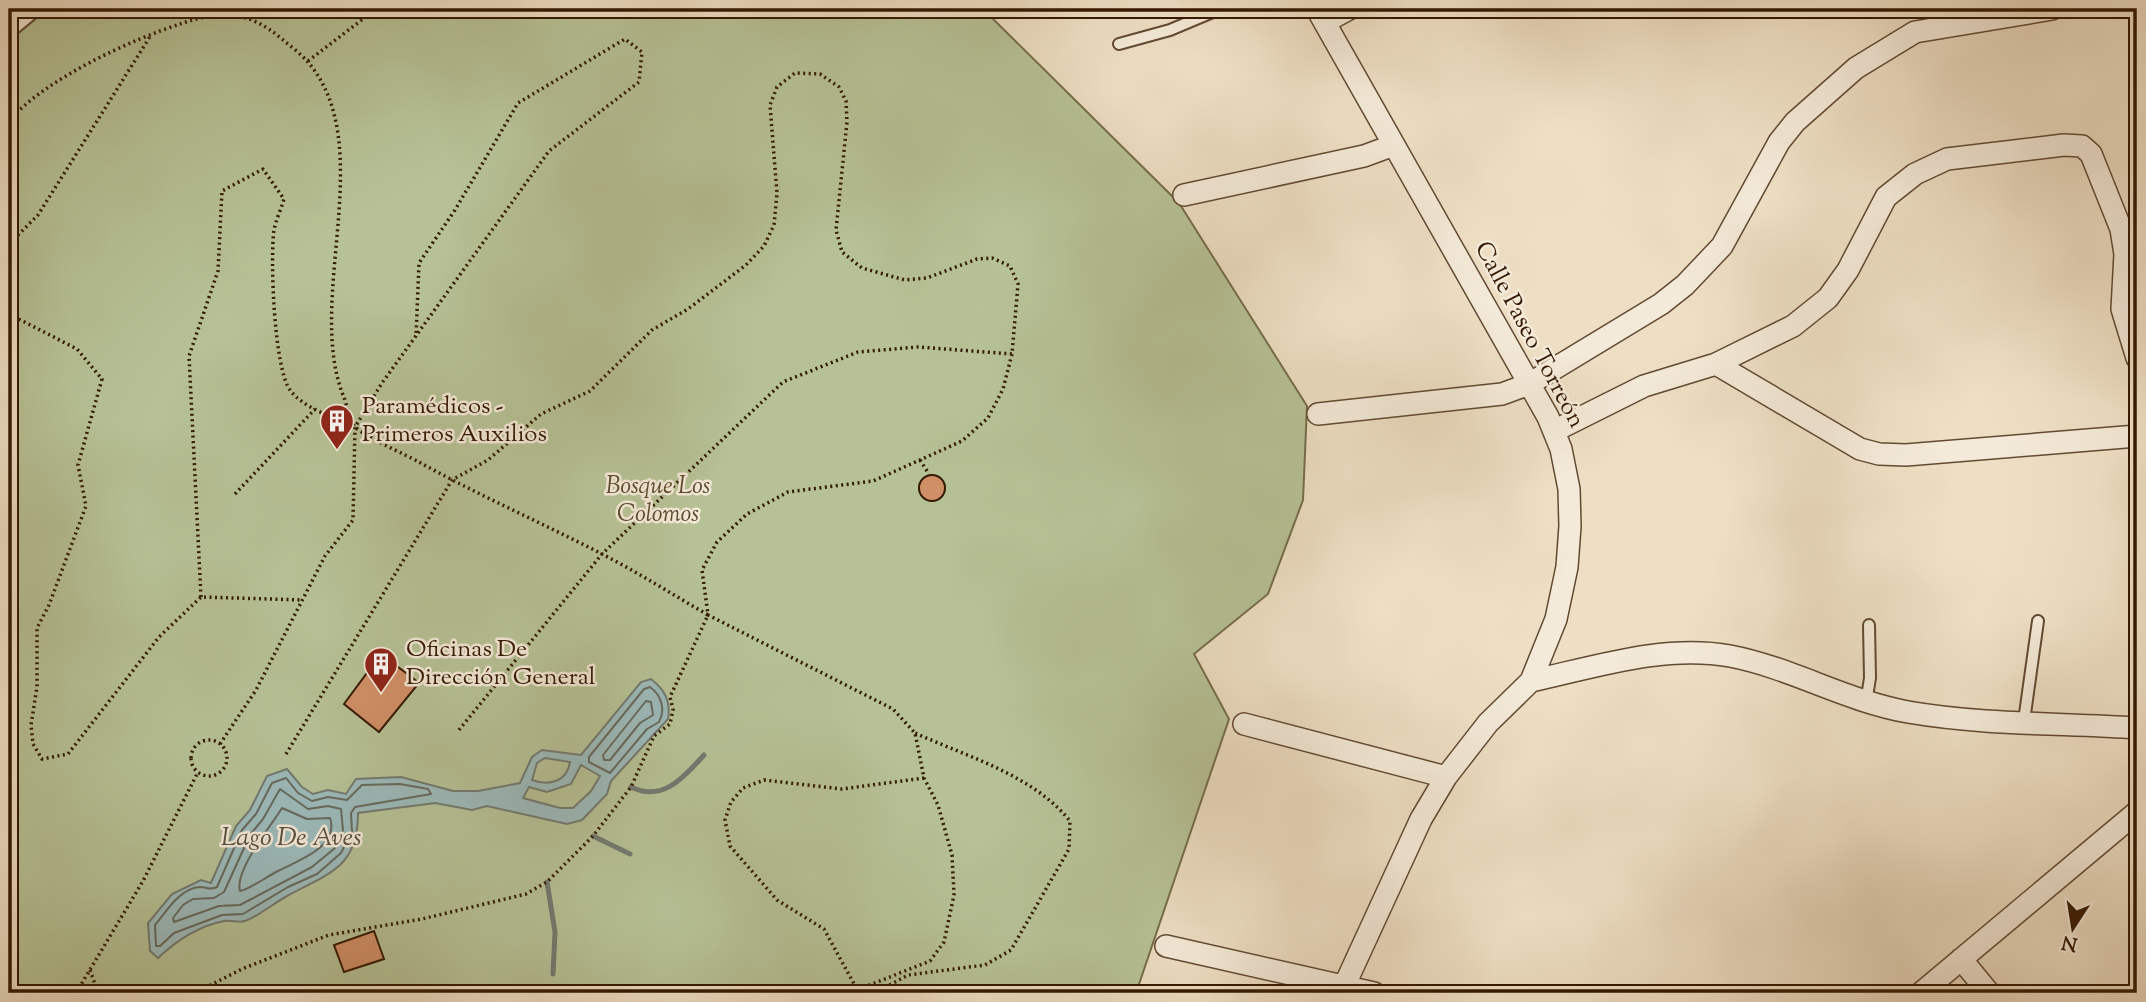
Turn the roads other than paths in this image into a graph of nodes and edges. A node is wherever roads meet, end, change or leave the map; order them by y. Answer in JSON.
{"nodes":[{"id":1,"x":38,"y":9,"type":"edge"},
{"id":2,"x":1220,"y":9,"type":"edge"},
{"id":3,"x":1349,"y":9,"type":"edge"},
{"id":4,"x":2052,"y":9,"type":"edge"},
{"id":5,"x":1321,"y":15,"type":"edge"},
{"id":6,"x":9,"y":33,"type":"edge"},
{"id":7,"x":1119,"y":44,"type":"dead end"},
{"id":8,"x":1394,"y":145,"type":"junction"},
{"id":9,"x":1184,"y":195,"type":"dead end"},
{"id":10,"x":2137,"y":358,"type":"edge"},
{"id":11,"x":1716,"y":365,"type":"junction"},
{"id":12,"x":1530,"y":384,"type":"junction"},
{"id":13,"x":1318,"y":414,"type":"dead end"},
{"id":14,"x":1554,"y":431,"type":"junction"},
{"id":15,"x":2137,"y":436,"type":"edge"},
{"id":16,"x":2038,"y":621,"type":"dead end"},
{"id":17,"x":1868,"y":625,"type":"dead end"},
{"id":18,"x":1531,"y":681,"type":"junction"},
{"id":19,"x":1866,"y":703,"type":"junction"},
{"id":20,"x":2024,"y":721,"type":"junction"},
{"id":21,"x":1244,"y":724,"type":"dead end"},
{"id":22,"x":2137,"y":728,"type":"edge"},
{"id":23,"x":1446,"y":777,"type":"junction"},
{"id":24,"x":2137,"y":812,"type":"edge"},
{"id":25,"x":1166,"y":946,"type":"dead end"},
{"id":26,"x":1961,"y":959,"type":"junction"},
{"id":27,"x":1343,"y":990,"type":"edge"},
{"id":28,"x":1374,"y":993,"type":"edge"},
{"id":29,"x":1921,"y":993,"type":"edge"},
{"id":30,"x":1989,"y":993,"type":"edge"}],
"edges":[{"from":1,"to":6,"type":"lane"},
{"from":2,"to":7,"type":"lane"},
{"from":3,"to":5,"type":"street"},
{"from":4,"to":12,"type":"street"},
{"from":5,"to":8,"type":"street","name":"Calle Paseo Torreón"},
{"from":8,"to":9,"type":"street"},
{"from":8,"to":12,"type":"street","name":"Calle Paseo Torreón"},
{"from":10,"to":11,"type":"street"},
{"from":11,"to":14,"type":"street"},
{"from":11,"to":15,"type":"street"},
{"from":12,"to":13,"type":"street"},
{"from":12,"to":14,"type":"street","name":"Calle Paseo Torreón"},
{"from":14,"to":18,"type":"street","name":"Calle Paseo Torreón"},
{"from":16,"to":20,"type":"lane"},
{"from":17,"to":19,"type":"lane"},
{"from":18,"to":19,"type":"street"},
{"from":18,"to":23,"type":"street","name":"Calle Paseo Torreón"},
{"from":19,"to":20,"type":"street"},
{"from":20,"to":22,"type":"street"},
{"from":21,"to":23,"type":"street"},
{"from":23,"to":27,"type":"street","name":"Calle Paseo Torreón"},
{"from":24,"to":26,"type":"street"},
{"from":25,"to":27,"type":"street"},
{"from":26,"to":29,"type":"street"},
{"from":26,"to":30,"type":"street"},
{"from":27,"to":28,"type":"street"}]}
